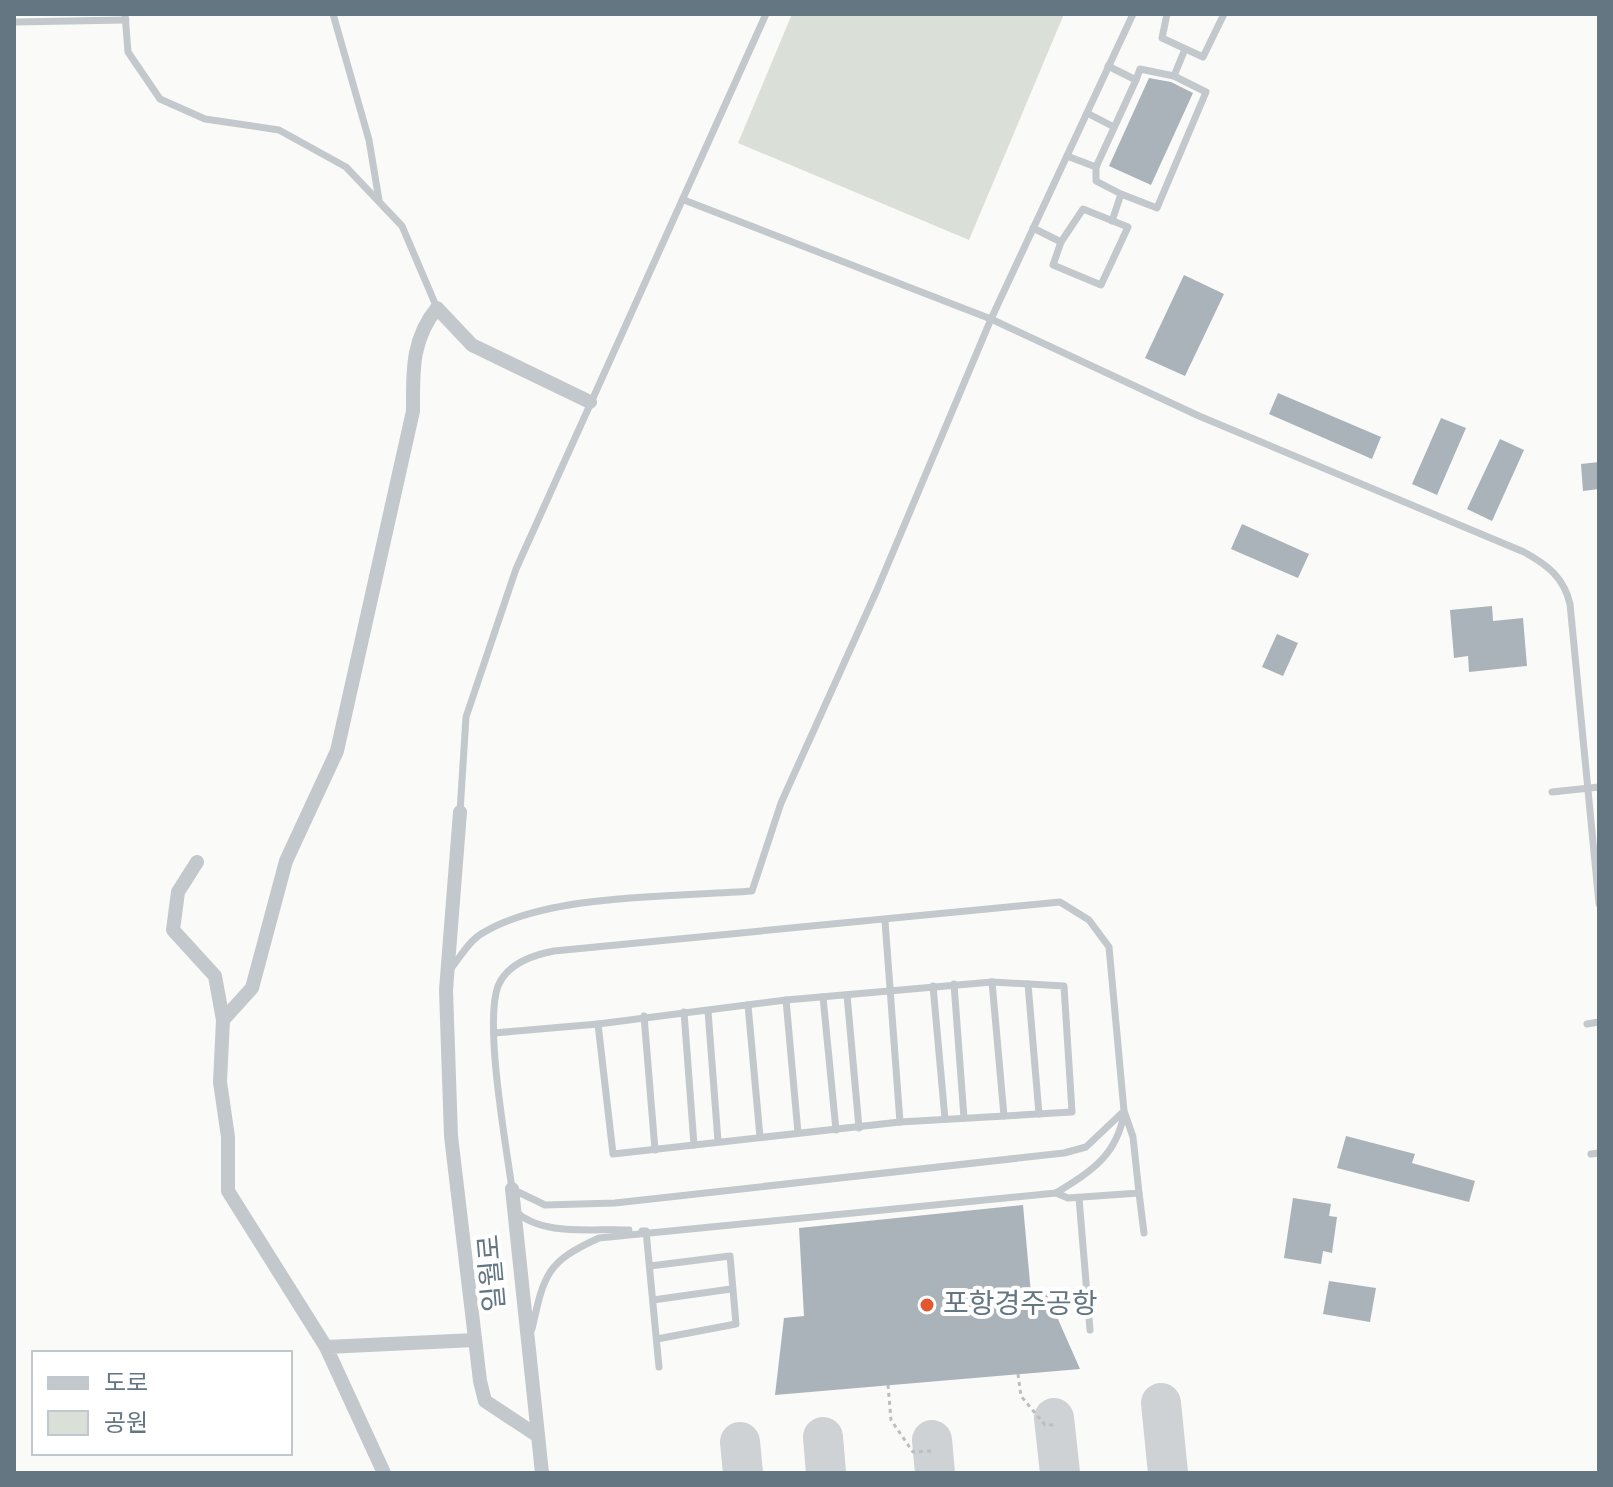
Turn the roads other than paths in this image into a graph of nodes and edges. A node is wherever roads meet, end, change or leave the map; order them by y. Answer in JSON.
{"nodes":[{"id":1,"x":333,"y":14,"type":"edge"},
{"id":2,"x":766,"y":14,"type":"edge"},
{"id":3,"x":1133,"y":14,"type":"edge"},
{"id":4,"x":1167,"y":14,"type":"edge"},
{"id":5,"x":1224,"y":14,"type":"edge"},
{"id":6,"x":126,"y":17,"type":"edge"},
{"id":7,"x":14,"y":22,"type":"edge"},
{"id":8,"x":1185,"y":49,"type":"junction"},
{"id":9,"x":1108,"y":66,"type":"junction"},
{"id":10,"x":1174,"y":76,"type":"junction"},
{"id":11,"x":1136,"y":80,"type":"junction"},
{"id":12,"x":1087,"y":113,"type":"junction"},
{"id":13,"x":1114,"y":127,"type":"junction"},
{"id":14,"x":1067,"y":156,"type":"junction"},
{"id":15,"x":1096,"y":167,"type":"junction"},
{"id":16,"x":1121,"y":194,"type":"junction"},
{"id":17,"x":684,"y":200,"type":"junction"},
{"id":18,"x":379,"y":202,"type":"junction"},
{"id":19,"x":1112,"y":221,"type":"junction"},
{"id":20,"x":1033,"y":228,"type":"junction"},
{"id":21,"x":1061,"y":242,"type":"junction"},
{"id":22,"x":437,"y":308,"type":"junction"},
{"id":23,"x":991,"y":319,"type":"junction"},
{"id":24,"x":590,"y":402,"type":"junction"},
{"id":25,"x":1599,"y":787,"type":"edge"},
{"id":26,"x":1588,"y":788,"type":"junction"},
{"id":27,"x":1552,"y":792,"type":"dead end"},
{"id":28,"x":460,"y":812,"type":"joint"},
{"id":29,"x":197,"y":862,"type":"dead end"},
{"id":30,"x":1599,"y":904,"type":"edge"},
{"id":31,"x":885,"y":921,"type":"junction"},
{"id":32,"x":448,"y":973,"type":"junction"},
{"id":33,"x":992,"y":982,"type":"junction"},
{"id":34,"x":954,"y":984,"type":"junction"},
{"id":35,"x":1028,"y":984,"type":"junction"},
{"id":36,"x":933,"y":986,"type":"junction"},
{"id":37,"x":889,"y":991,"type":"junction"},
{"id":38,"x":847,"y":995,"type":"junction"},
{"id":39,"x":823,"y":997,"type":"junction"},
{"id":40,"x":786,"y":1000,"type":"junction"},
{"id":41,"x":748,"y":1005,"type":"junction"},
{"id":42,"x":708,"y":1011,"type":"junction"},
{"id":43,"x":684,"y":1012,"type":"junction"},
{"id":44,"x":644,"y":1016,"type":"junction"},
{"id":45,"x":223,"y":1020,"type":"junction"},
{"id":46,"x":1599,"y":1022,"type":"edge"},
{"id":47,"x":598,"y":1024,"type":"junction"},
{"id":48,"x":1587,"y":1024,"type":"dead end"},
{"id":49,"x":494,"y":1033,"type":"junction"},
{"id":50,"x":1124,"y":1111,"type":"junction"},
{"id":51,"x":1039,"y":1114,"type":"junction"},
{"id":52,"x":1004,"y":1116,"type":"junction"},
{"id":53,"x":964,"y":1118,"type":"junction"},
{"id":54,"x":945,"y":1119,"type":"junction"},
{"id":55,"x":900,"y":1122,"type":"junction"},
{"id":56,"x":859,"y":1128,"type":"junction"},
{"id":57,"x":836,"y":1130,"type":"junction"},
{"id":58,"x":798,"y":1133,"type":"junction"},
{"id":59,"x":760,"y":1137,"type":"junction"},
{"id":60,"x":718,"y":1141,"type":"junction"},
{"id":61,"x":694,"y":1145,"type":"junction"},
{"id":62,"x":655,"y":1150,"type":"junction"},
{"id":63,"x":512,"y":1189,"type":"junction"},
{"id":64,"x":1056,"y":1193,"type":"junction"},
{"id":65,"x":1139,"y":1193,"type":"junction"},
{"id":66,"x":1079,"y":1198,"type":"junction"},
{"id":67,"x":514,"y":1209,"type":"junction"},
{"id":68,"x":646,"y":1231,"type":"junction"},
{"id":69,"x":1144,"y":1233,"type":"dead end"},
{"id":70,"x":650,"y":1266,"type":"junction"},
{"id":71,"x":731,"y":1289,"type":"junction"},
{"id":72,"x":653,"y":1300,"type":"junction"},
{"id":73,"x":1090,"y":1330,"type":"dead end"},
{"id":74,"x":657,"y":1339,"type":"junction"},
{"id":75,"x":475,"y":1340,"type":"junction"},
{"id":76,"x":326,"y":1347,"type":"junction"},
{"id":77,"x":527,"y":1351,"type":"junction"},
{"id":78,"x":659,"y":1367,"type":"dead end"},
{"id":79,"x":538,"y":1436,"type":"junction"},
{"id":80,"x":384,"y":1473,"type":"edge"},
{"id":81,"x":542,"y":1473,"type":"edge"}],
"edges":[{"from":1,"to":18,"type":"lane"},
{"from":2,"to":17,"type":"lane"},
{"from":3,"to":9,"type":"lane"},
{"from":4,"to":8,"type":"lane"},
{"from":5,"to":8,"type":"lane"},
{"from":6,"to":7,"type":"lane"},
{"from":6,"to":18,"type":"lane"},
{"from":8,"to":10,"type":"lane"},
{"from":9,"to":11,"type":"lane"},
{"from":9,"to":12,"type":"lane"},
{"from":10,"to":11,"type":"lane"},
{"from":10,"to":16,"type":"lane"},
{"from":11,"to":13,"type":"lane"},
{"from":12,"to":13,"type":"lane"},
{"from":12,"to":14,"type":"lane"},
{"from":13,"to":15,"type":"lane"},
{"from":14,"to":15,"type":"lane"},
{"from":14,"to":20,"type":"lane"},
{"from":15,"to":16,"type":"lane"},
{"from":16,"to":19,"type":"lane"},
{"from":17,"to":23,"type":"lane"},
{"from":17,"to":24,"type":"lane"},
{"from":18,"to":22,"type":"lane"},
{"from":19,"to":21,"type":"lane"},
{"from":19,"to":21,"type":"lane"},
{"from":20,"to":21,"type":"lane"},
{"from":20,"to":23,"type":"lane"},
{"from":22,"to":24,"type":"street"},
{"from":22,"to":45,"type":"street"},
{"from":23,"to":26,"type":"lane"},
{"from":23,"to":32,"type":"lane"},
{"from":24,"to":28,"type":"lane"},
{"from":25,"to":26,"type":"lane"},
{"from":26,"to":27,"type":"lane"},
{"from":26,"to":30,"type":"lane"},
{"from":28,"to":32,"type":"street"},
{"from":29,"to":45,"type":"street"},
{"from":31,"to":37,"type":"lane"},
{"from":31,"to":49,"type":"lane"},
{"from":31,"to":50,"type":"lane"},
{"from":32,"to":75,"type":"street"},
{"from":33,"to":34,"type":"lane"},
{"from":33,"to":35,"type":"lane"},
{"from":33,"to":52,"type":"lane"},
{"from":34,"to":36,"type":"lane"},
{"from":34,"to":53,"type":"lane"},
{"from":35,"to":51,"type":"lane"},
{"from":35,"to":51,"type":"lane"},
{"from":36,"to":37,"type":"lane"},
{"from":36,"to":54,"type":"lane"},
{"from":37,"to":38,"type":"lane"},
{"from":37,"to":55,"type":"lane"},
{"from":38,"to":39,"type":"lane"},
{"from":38,"to":56,"type":"lane"},
{"from":39,"to":40,"type":"lane"},
{"from":39,"to":57,"type":"lane"},
{"from":40,"to":41,"type":"lane"},
{"from":40,"to":58,"type":"lane"},
{"from":41,"to":42,"type":"lane"},
{"from":41,"to":59,"type":"lane"},
{"from":42,"to":43,"type":"lane"},
{"from":42,"to":60,"type":"lane"},
{"from":43,"to":44,"type":"lane"},
{"from":43,"to":61,"type":"lane"},
{"from":44,"to":47,"type":"lane"},
{"from":44,"to":62,"type":"lane"},
{"from":45,"to":76,"type":"street"},
{"from":46,"to":48,"type":"lane"},
{"from":47,"to":49,"type":"lane"},
{"from":47,"to":62,"type":"lane"},
{"from":49,"to":63,"type":"lane"},
{"from":50,"to":63,"type":"lane"},
{"from":50,"to":64,"type":"lane"},
{"from":50,"to":65,"type":"lane"},
{"from":51,"to":52,"type":"lane"},
{"from":52,"to":53,"type":"lane"},
{"from":53,"to":54,"type":"lane"},
{"from":54,"to":55,"type":"lane"},
{"from":55,"to":56,"type":"lane"},
{"from":56,"to":57,"type":"lane"},
{"from":57,"to":58,"type":"lane"},
{"from":58,"to":59,"type":"lane"},
{"from":59,"to":60,"type":"lane"},
{"from":60,"to":61,"type":"lane"},
{"from":61,"to":62,"type":"lane"},
{"from":63,"to":67,"type":"street","name":"일월로"},
{"from":64,"to":66,"type":"lane"},
{"from":64,"to":68,"type":"lane"},
{"from":65,"to":66,"type":"lane"},
{"from":65,"to":69,"type":"lane"},
{"from":66,"to":73,"type":"lane"},
{"from":67,"to":68,"type":"lane"},
{"from":67,"to":77,"type":"street","name":"일월로"},
{"from":68,"to":70,"type":"lane"},
{"from":68,"to":77,"type":"lane"},
{"from":70,"to":71,"type":"lane"},
{"from":70,"to":72,"type":"lane"},
{"from":71,"to":72,"type":"lane"},
{"from":71,"to":74,"type":"lane"},
{"from":72,"to":74,"type":"lane"},
{"from":74,"to":78,"type":"lane"},
{"from":75,"to":76,"type":"street"},
{"from":75,"to":79,"type":"street"},
{"from":76,"to":80,"type":"street"},
{"from":77,"to":79,"type":"street","name":"일월로"},
{"from":79,"to":81,"type":"street","name":"일월로"}]}
